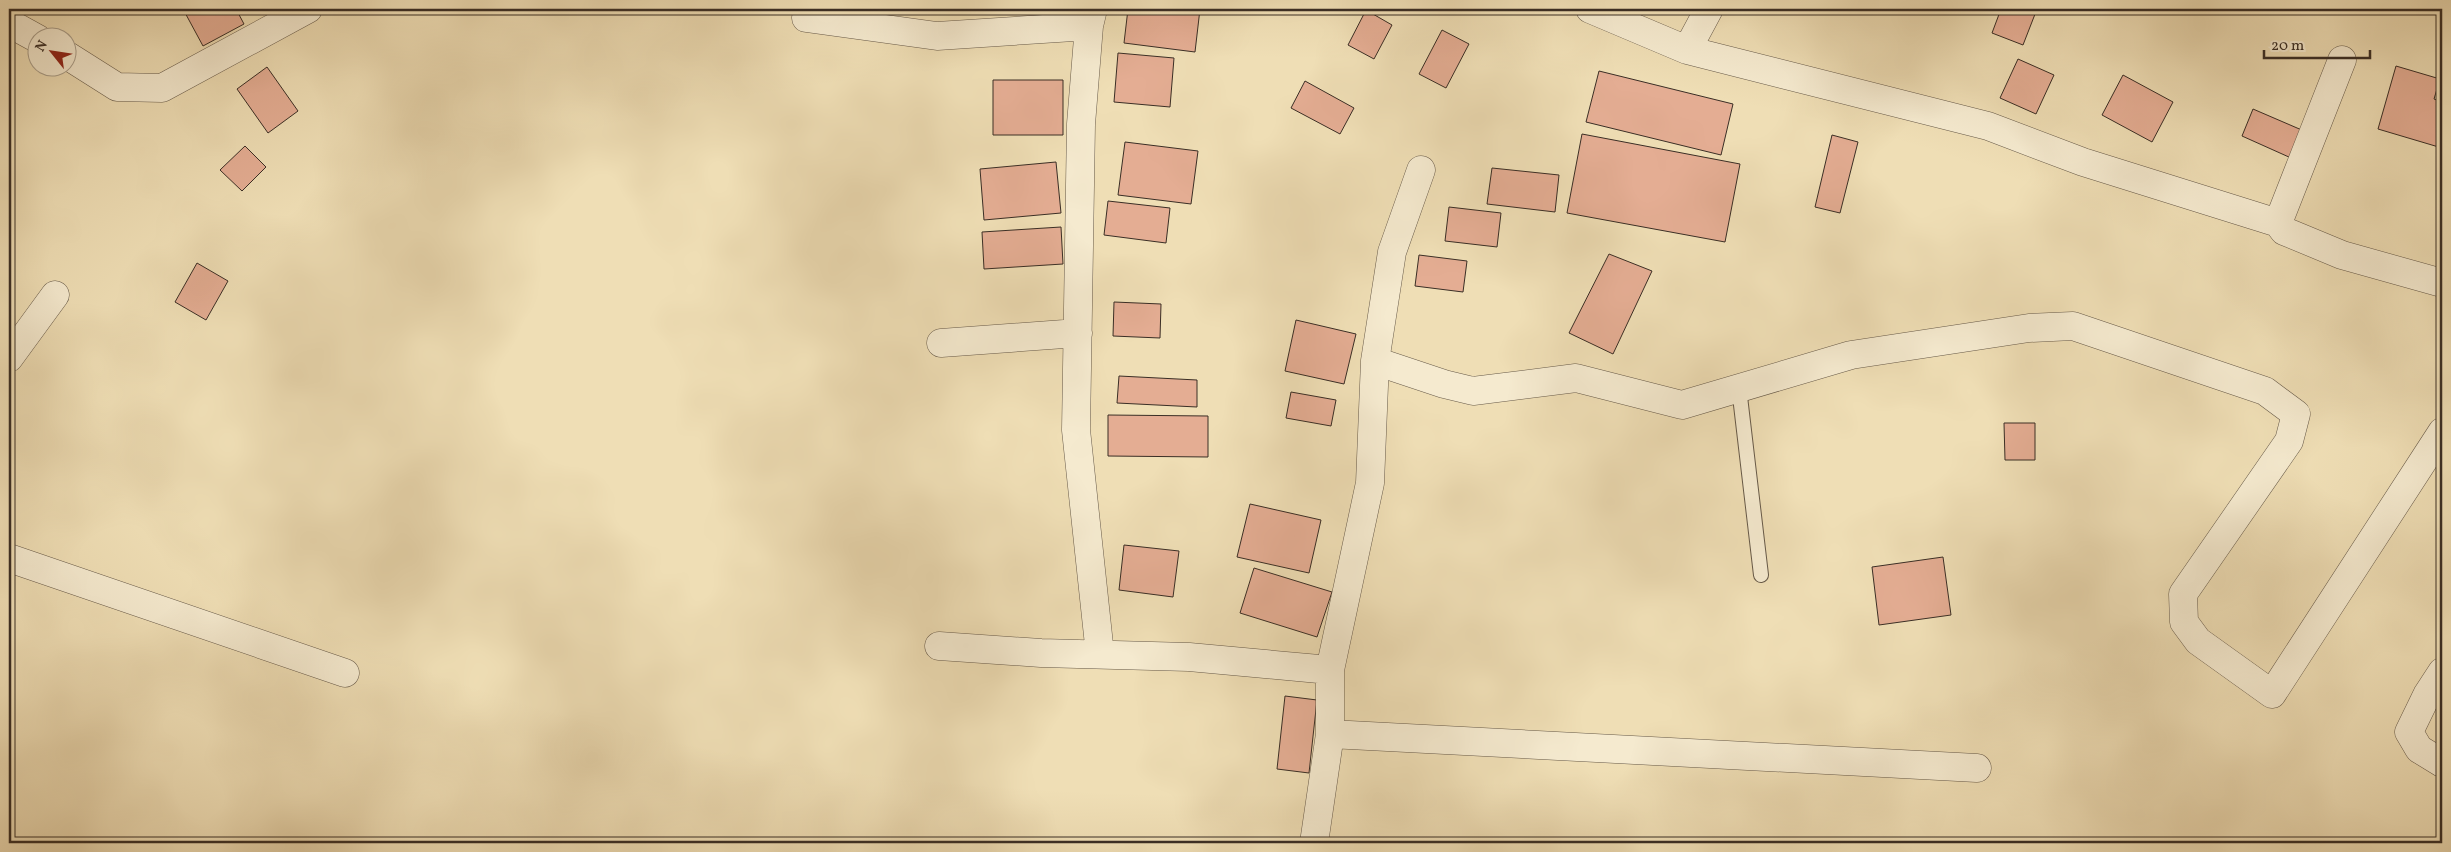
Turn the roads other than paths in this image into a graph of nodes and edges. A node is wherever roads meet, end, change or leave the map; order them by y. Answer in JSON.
{"nodes":[{"id":1,"x":308,"y":9,"type":"edge"},
{"id":2,"x":1590,"y":9,"type":"edge"},
{"id":3,"x":1709,"y":9,"type":"edge"},
{"id":4,"x":1091,"y":17,"type":"edge"},
{"id":5,"x":806,"y":18,"type":"dead end"},
{"id":6,"x":9,"y":23,"type":"edge"},
{"id":7,"x":28,"y":33,"type":"edge"},
{"id":8,"x":1687,"y":50,"type":"junction"},
{"id":9,"x":2342,"y":60,"type":"dead end"},
{"id":10,"x":78,"y":62,"type":"edge"},
{"id":11,"x":1421,"y":170,"type":"dead end"},
{"id":12,"x":2278,"y":223,"type":"junction"},
{"id":13,"x":2442,"y":283,"type":"edge"},
{"id":14,"x":55,"y":295,"type":"dead end"},
{"id":15,"x":1078,"y":333,"type":"junction"},
{"id":16,"x":941,"y":344,"type":"dead end"},
{"id":17,"x":9,"y":358,"type":"edge"},
{"id":18,"x":1375,"y":361,"type":"junction"},
{"id":19,"x":1739,"y":388,"type":"junction"},
{"id":20,"x":2442,"y":432,"type":"edge"},
{"id":21,"x":9,"y":558,"type":"edge"},
{"id":22,"x":1761,"y":575,"type":"dead end"},
{"id":23,"x":939,"y":646,"type":"dead end"},
{"id":24,"x":1100,"y":654,"type":"junction"},
{"id":25,"x":1330,"y":670,"type":"junction"},
{"id":26,"x":2442,"y":672,"type":"edge"},
{"id":27,"x":345,"y":673,"type":"dead end"},
{"id":28,"x":1330,"y":734,"type":"junction"},
{"id":29,"x":2442,"y":763,"type":"edge"},
{"id":30,"x":1977,"y":768,"type":"dead end"},
{"id":31,"x":1314,"y":843,"type":"edge"}],
"edges":[{"from":1,"to":10,"type":"street"},
{"from":2,"to":8,"type":"street"},
{"from":3,"to":8,"type":"street"},
{"from":4,"to":5,"type":"street"},
{"from":4,"to":15,"type":"street"},
{"from":6,"to":7,"type":"street"},
{"from":8,"to":12,"type":"street"},
{"from":9,"to":12,"type":"street"},
{"from":11,"to":18,"type":"street"},
{"from":12,"to":13,"type":"street"},
{"from":14,"to":17,"type":"street"},
{"from":15,"to":16,"type":"street"},
{"from":15,"to":24,"type":"street"},
{"from":18,"to":19,"type":"street"},
{"from":18,"to":25,"type":"street"},
{"from":19,"to":20,"type":"street"},
{"from":19,"to":22,"type":"lane"},
{"from":21,"to":27,"type":"street"},
{"from":23,"to":24,"type":"street"},
{"from":24,"to":25,"type":"street"},
{"from":25,"to":28,"type":"street"},
{"from":26,"to":29,"type":"street"},
{"from":28,"to":30,"type":"street"},
{"from":28,"to":31,"type":"street"}]}
